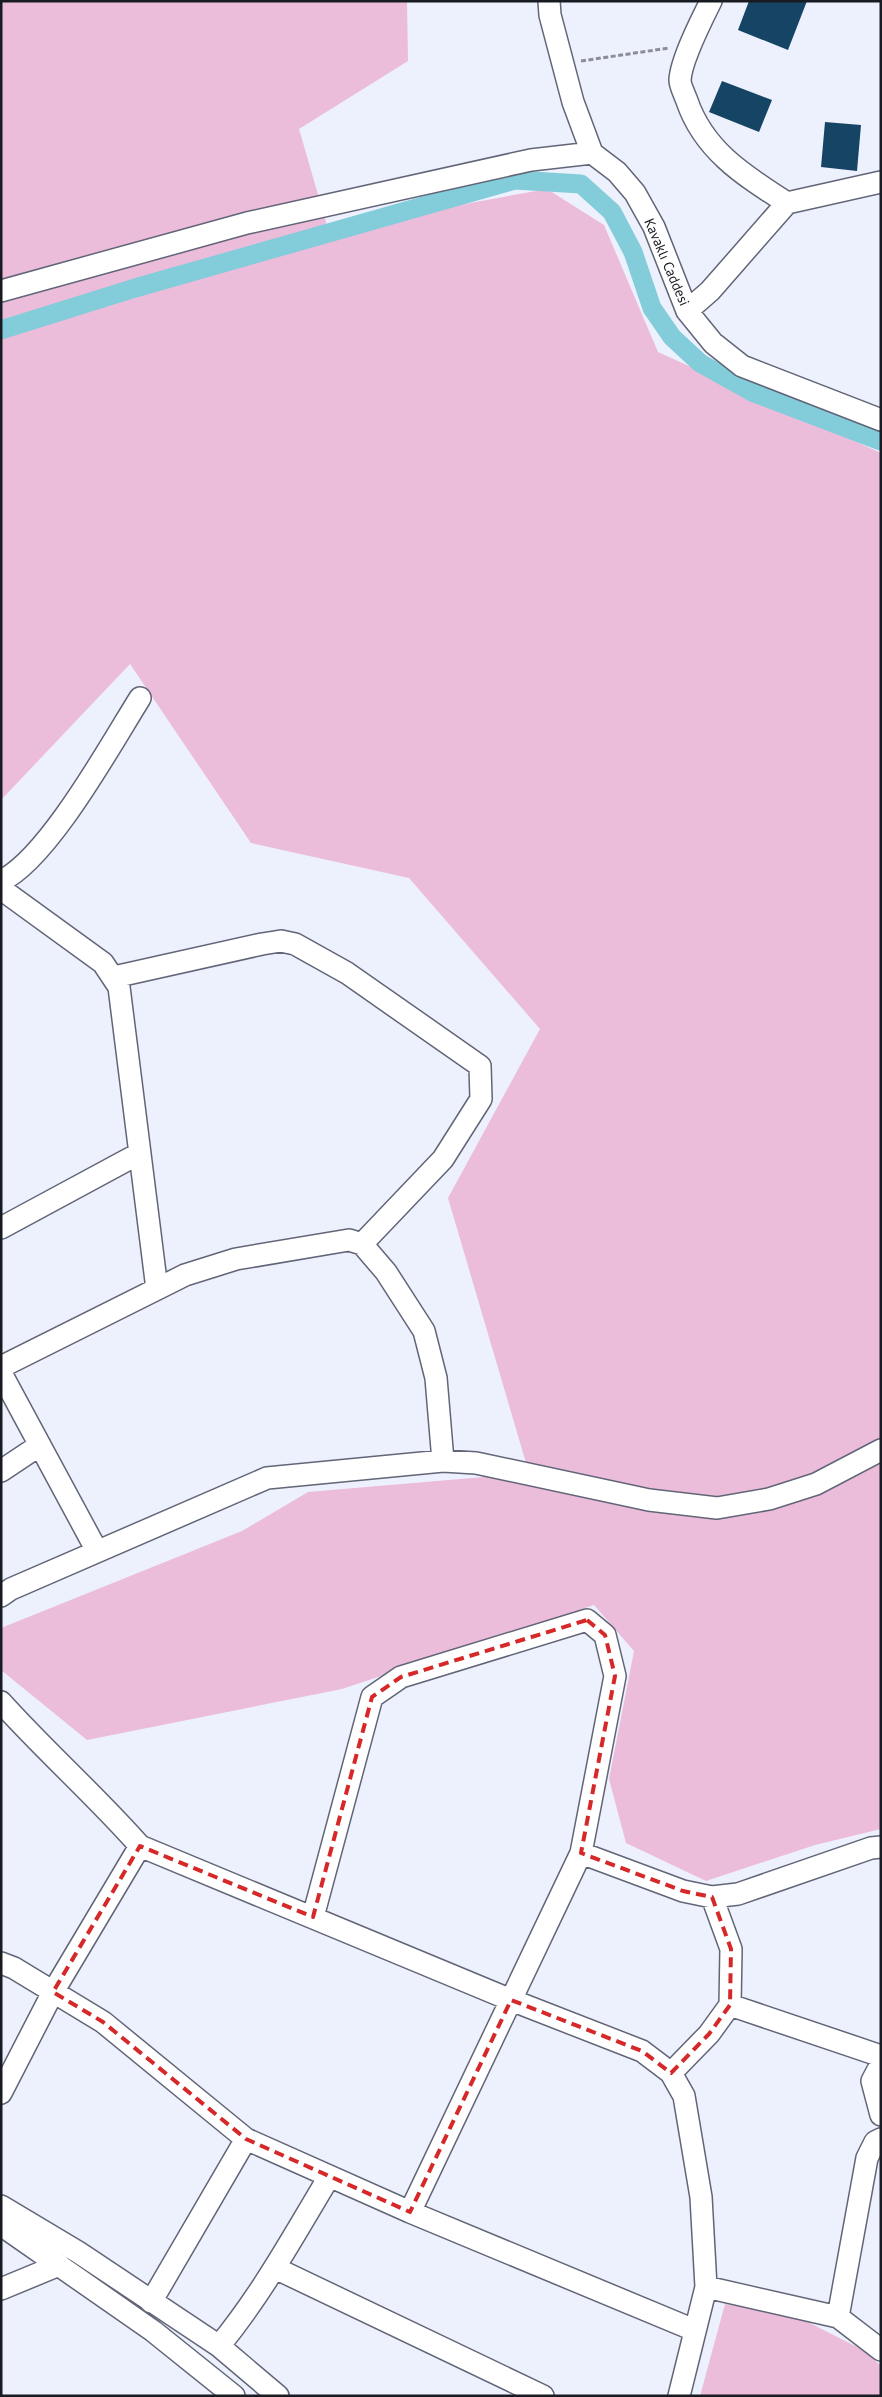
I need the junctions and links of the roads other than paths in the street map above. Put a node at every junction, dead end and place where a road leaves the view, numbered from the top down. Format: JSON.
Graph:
{"nodes":[{"id":1,"x":710,"y":1,"type":"edge"},
{"id":2,"x":550,"y":8,"type":"edge"},
{"id":3,"x":592,"y":153,"type":"junction"},
{"id":4,"x":881,"y":182,"type":"edge"},
{"id":5,"x":787,"y":203,"type":"junction"},
{"id":6,"x":1,"y":291,"type":"edge"},
{"id":7,"x":687,"y":310,"type":"junction"},
{"id":8,"x":881,"y":420,"type":"edge"},
{"id":9,"x":140,"y":698,"type":"dead end"},
{"id":10,"x":1,"y":881,"type":"edge"},
{"id":11,"x":1,"y":889,"type":"edge"},
{"id":12,"x":114,"y":977,"type":"junction"},
{"id":13,"x":140,"y":1153,"type":"junction"},
{"id":14,"x":1,"y":1228,"type":"edge"},
{"id":15,"x":362,"y":1244,"type":"junction"},
{"id":16,"x":157,"y":1289,"type":"junction"},
{"id":17,"x":1,"y":1367,"type":"edge"},
{"id":18,"x":1,"y":1373,"type":"edge"},
{"id":19,"x":40,"y":1445,"type":"junction"},
{"id":20,"x":881,"y":1450,"type":"edge"},
{"id":21,"x":443,"y":1461,"type":"junction"},
{"id":22,"x":1,"y":1471,"type":"edge"},
{"id":23,"x":97,"y":1551,"type":"junction"},
{"id":24,"x":1,"y":1596,"type":"edge"},
{"id":25,"x":1,"y":1702,"type":"edge"},
{"id":26,"x":140,"y":1846,"type":"junction"},
{"id":27,"x":881,"y":1847,"type":"edge"},
{"id":28,"x":581,"y":1854,"type":"junction"},
{"id":29,"x":712,"y":1897,"type":"junction"},
{"id":30,"x":313,"y":1917,"type":"junction"},
{"id":31,"x":1,"y":1963,"type":"edge"},
{"id":32,"x":53,"y":1992,"type":"junction"},
{"id":33,"x":511,"y":2000,"type":"junction"},
{"id":34,"x":730,"y":2005,"type":"junction"},
{"id":35,"x":881,"y":2056,"type":"edge"},
{"id":36,"x":881,"y":2064,"type":"edge"},
{"id":37,"x":671,"y":2073,"type":"junction"},
{"id":38,"x":1,"y":2093,"type":"edge"},
{"id":39,"x":881,"y":2116,"type":"edge"},
{"id":40,"x":881,"y":2139,"type":"edge"},
{"id":41,"x":246,"y":2140,"type":"junction"},
{"id":42,"x":329,"y":2177,"type":"junction"},
{"id":43,"x":410,"y":2212,"type":"junction"},
{"id":44,"x":2,"y":2221,"type":"edge"},
{"id":45,"x":1,"y":2248,"type":"edge"},
{"id":46,"x":59,"y":2265,"type":"junction"},
{"id":47,"x":275,"y":2268,"type":"junction"},
{"id":48,"x":706,"y":2287,"type":"junction"},
{"id":49,"x":1,"y":2289,"type":"edge"},
{"id":50,"x":151,"y":2302,"type":"junction"},
{"id":51,"x":838,"y":2316,"type":"junction"},
{"id":52,"x":694,"y":2330,"type":"junction"},
{"id":53,"x":219,"y":2346,"type":"junction"},
{"id":54,"x":881,"y":2350,"type":"edge"},
{"id":55,"x":234,"y":2396,"type":"edge"},
{"id":56,"x":278,"y":2396,"type":"edge"},
{"id":57,"x":543,"y":2396,"type":"edge"},
{"id":58,"x":679,"y":2396,"type":"edge"}],
"edges":[{"from":1,"to":5,"type":"street"},
{"from":2,"to":3,"type":"street"},
{"from":3,"to":6,"type":"street"},
{"from":3,"to":7,"type":"street","name":"Kavaklı Caddesi"},
{"from":4,"to":5,"type":"street"},
{"from":5,"to":7,"type":"street"},
{"from":7,"to":8,"type":"street","name":"Kavaklı Caddesi"},
{"from":9,"to":10,"type":"street"},
{"from":11,"to":12,"type":"street"},
{"from":12,"to":13,"type":"street"},
{"from":12,"to":15,"type":"street"},
{"from":13,"to":14,"type":"street"},
{"from":13,"to":16,"type":"street"},
{"from":15,"to":16,"type":"street"},
{"from":15,"to":21,"type":"street"},
{"from":16,"to":17,"type":"street"},
{"from":18,"to":19,"type":"street"},
{"from":19,"to":22,"type":"street"},
{"from":19,"to":23,"type":"street"},
{"from":20,"to":21,"type":"street"},
{"from":21,"to":23,"type":"street"},
{"from":23,"to":24,"type":"street"},
{"from":25,"to":26,"type":"street"},
{"from":26,"to":30,"type":"street"},
{"from":26,"to":32,"type":"street"},
{"from":27,"to":29,"type":"street"},
{"from":28,"to":29,"type":"street"},
{"from":28,"to":30,"type":"street"},
{"from":28,"to":33,"type":"street"},
{"from":29,"to":34,"type":"street"},
{"from":30,"to":33,"type":"street"},
{"from":31,"to":32,"type":"street"},
{"from":32,"to":38,"type":"street"},
{"from":32,"to":41,"type":"street"},
{"from":33,"to":37,"type":"street"},
{"from":33,"to":43,"type":"street"},
{"from":34,"to":35,"type":"street"},
{"from":34,"to":37,"type":"street"},
{"from":36,"to":39,"type":"street"},
{"from":37,"to":48,"type":"street"},
{"from":40,"to":51,"type":"street"},
{"from":41,"to":42,"type":"street"},
{"from":41,"to":50,"type":"street"},
{"from":42,"to":43,"type":"street"},
{"from":42,"to":47,"type":"street"},
{"from":43,"to":52,"type":"street"},
{"from":44,"to":45,"type":"street"},
{"from":44,"to":46,"type":"street"},
{"from":44,"to":50,"type":"street"},
{"from":46,"to":49,"type":"street"},
{"from":46,"to":55,"type":"street"},
{"from":47,"to":53,"type":"street"},
{"from":47,"to":57,"type":"street"},
{"from":48,"to":51,"type":"street"},
{"from":48,"to":52,"type":"street"},
{"from":50,"to":53,"type":"street"},
{"from":51,"to":54,"type":"street"},
{"from":52,"to":58,"type":"street"},
{"from":53,"to":56,"type":"street"}]}
